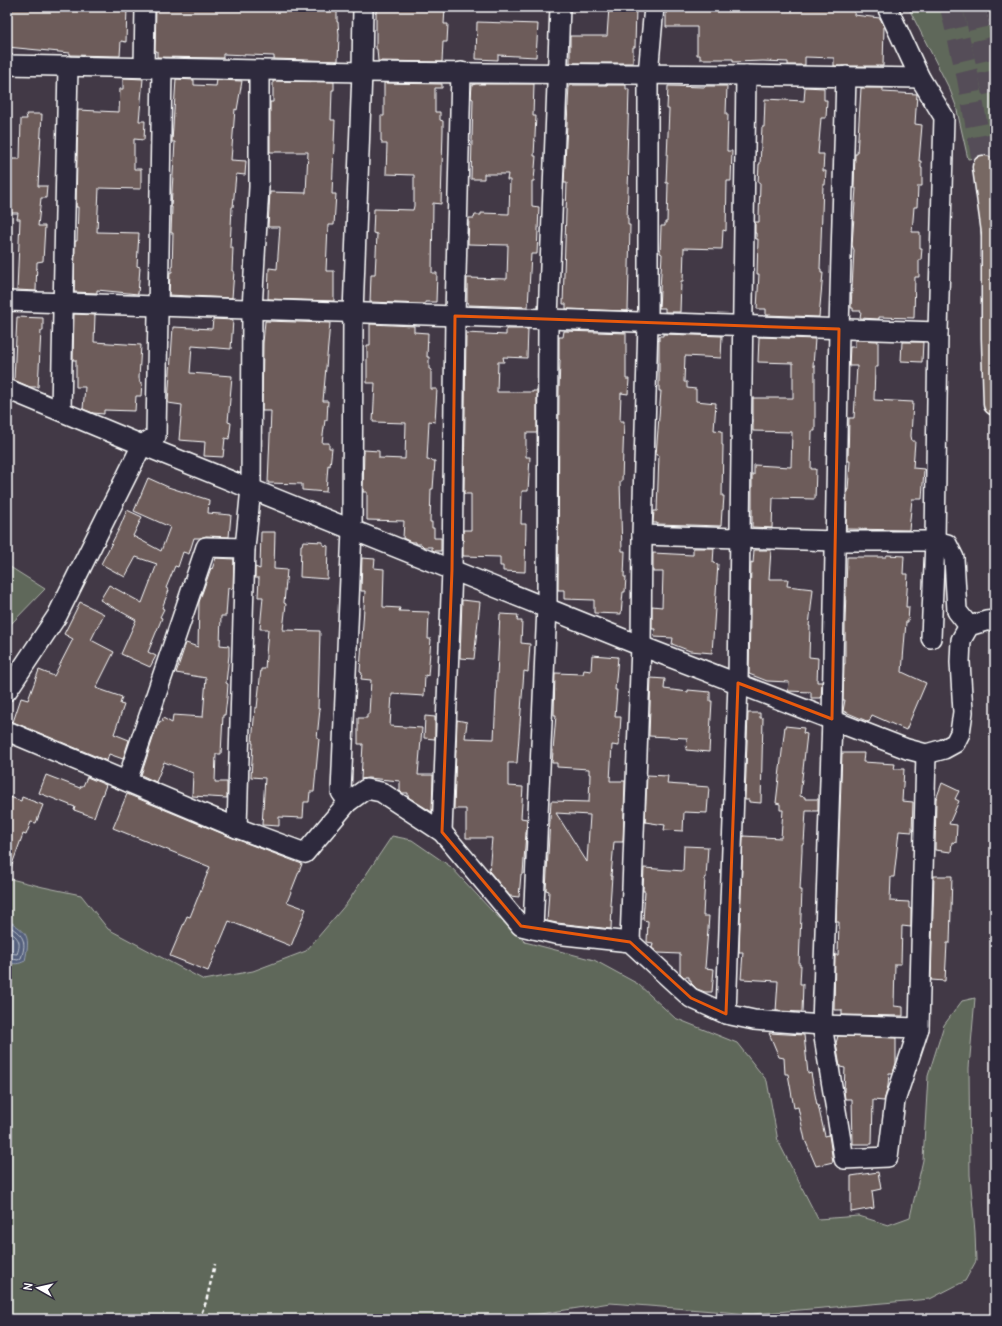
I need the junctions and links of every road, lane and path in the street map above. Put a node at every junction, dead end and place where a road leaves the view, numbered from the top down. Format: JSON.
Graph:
{"nodes":[{"id":1,"x":144,"y":7,"type":"edge"},
{"id":2,"x":363,"y":7,"type":"edge"},
{"id":3,"x":560,"y":7,"type":"edge"},
{"id":4,"x":654,"y":7,"type":"edge"},
{"id":5,"x":887,"y":7,"type":"edge"},
{"id":6,"x":7,"y":65,"type":"edge"},
{"id":7,"x":68,"y":66,"type":"junction"},
{"id":8,"x":144,"y":68,"type":"junction"},
{"id":9,"x":162,"y":68,"type":"junction"},
{"id":10,"x":259,"y":70,"type":"junction"},
{"id":11,"x":362,"y":72,"type":"junction"},
{"id":12,"x":461,"y":72,"type":"junction"},
{"id":13,"x":558,"y":73,"type":"junction"},
{"id":14,"x":648,"y":74,"type":"junction"},
{"id":15,"x":746,"y":75,"type":"junction"},
{"id":16,"x":846,"y":76,"type":"junction"},
{"id":17,"x":920,"y":78,"type":"junction"},
{"id":18,"x":984,"y":167,"type":"tunnel mouth"},
{"id":19,"x":994,"y":241,"type":"edge"},
{"id":20,"x":7,"y":301,"type":"edge"},
{"id":21,"x":63,"y":303,"type":"junction"},
{"id":22,"x":158,"y":306,"type":"junction"},
{"id":23,"x":252,"y":309,"type":"junction"},
{"id":24,"x":353,"y":313,"type":"junction"},
{"id":25,"x":455,"y":316,"type":"junction"},
{"id":26,"x":548,"y":319,"type":"junction"},
{"id":27,"x":648,"y":323,"type":"junction"},
{"id":28,"x":742,"y":326,"type":"junction"},
{"id":29,"x":839,"y":329,"type":"junction"},
{"id":30,"x":938,"y":332,"type":"junction"},
{"id":31,"x":7,"y":389,"type":"edge"},
{"id":32,"x":995,"y":404,"type":"edge"},
{"id":33,"x":61,"y":410,"type":"junction"},
{"id":34,"x":142,"y":445,"type":"junction"},
{"id":35,"x":252,"y":488,"type":"junction"},
{"id":36,"x":352,"y":530,"type":"junction"},
{"id":37,"x":642,"y":535,"type":"junction"},
{"id":38,"x":740,"y":538,"type":"junction"},
{"id":39,"x":835,"y":541,"type":"junction"},
{"id":40,"x":935,"y":541,"type":"junction"},
{"id":41,"x":246,"y":548,"type":"junction"},
{"id":42,"x":452,"y":570,"type":"junction"},
{"id":43,"x":547,"y":607,"type":"junction"},
{"id":44,"x":984,"y":622,"type":"edge"},
{"id":45,"x":931,"y":638,"type":"dead end"},
{"id":46,"x":641,"y":646,"type":"junction"},
{"id":47,"x":738,"y":684,"type":"junction"},
{"id":48,"x":7,"y":690,"type":"edge"},
{"id":49,"x":832,"y":720,"type":"junction"},
{"id":50,"x":7,"y":731,"type":"edge"},
{"id":51,"x":926,"y":754,"type":"junction"},
{"id":52,"x":127,"y":781,"type":"junction"},
{"id":53,"x":348,"y":802,"type":"junction"},
{"id":54,"x":237,"y":828,"type":"junction"},
{"id":55,"x":442,"y":832,"type":"junction"},
{"id":56,"x":533,"y":929,"type":"junction"},
{"id":57,"x":630,"y":942,"type":"junction"},
{"id":58,"x":726,"y":1014,"type":"junction"},
{"id":59,"x":822,"y":1025,"type":"junction"},
{"id":60,"x":919,"y":1028,"type":"junction"},
{"id":61,"x":215,"y":1264,"type":"dead end"},
{"id":62,"x":199,"y":1319,"type":"edge"}],
"edges":[{"from":1,"to":8,"type":"street"},
{"from":2,"to":11,"type":"street"},
{"from":3,"to":13,"type":"street"},
{"from":4,"to":14,"type":"street"},
{"from":5,"to":17,"type":"street"},
{"from":6,"to":7,"type":"street"},
{"from":7,"to":8,"type":"street"},
{"from":7,"to":21,"type":"street"},
{"from":8,"to":9,"type":"street"},
{"from":9,"to":10,"type":"street"},
{"from":9,"to":22,"type":"street"},
{"from":10,"to":11,"type":"street"},
{"from":10,"to":23,"type":"street"},
{"from":11,"to":12,"type":"street"},
{"from":11,"to":24,"type":"street"},
{"from":12,"to":13,"type":"street"},
{"from":12,"to":25,"type":"street"},
{"from":13,"to":14,"type":"street"},
{"from":13,"to":26,"type":"street"},
{"from":14,"to":15,"type":"street"},
{"from":14,"to":27,"type":"street"},
{"from":15,"to":16,"type":"street"},
{"from":15,"to":28,"type":"street"},
{"from":16,"to":17,"type":"street"},
{"from":16,"to":29,"type":"street"},
{"from":17,"to":30,"type":"street"},
{"from":18,"to":19,"type":"highway"},
{"from":19,"to":32,"type":"highway"},
{"from":20,"to":21,"type":"street"},
{"from":21,"to":22,"type":"street"},
{"from":21,"to":33,"type":"street"},
{"from":22,"to":23,"type":"street"},
{"from":22,"to":34,"type":"street"},
{"from":23,"to":24,"type":"street"},
{"from":23,"to":35,"type":"street"},
{"from":24,"to":25,"type":"street"},
{"from":24,"to":36,"type":"street"},
{"from":25,"to":26,"type":"street"},
{"from":25,"to":42,"type":"street"},
{"from":26,"to":27,"type":"street"},
{"from":26,"to":43,"type":"street"},
{"from":27,"to":28,"type":"street"},
{"from":27,"to":37,"type":"street"},
{"from":28,"to":29,"type":"street"},
{"from":28,"to":38,"type":"street"},
{"from":29,"to":30,"type":"street"},
{"from":29,"to":39,"type":"street"},
{"from":30,"to":40,"type":"street"},
{"from":31,"to":33,"type":"street"},
{"from":33,"to":34,"type":"street"},
{"from":34,"to":35,"type":"street"},
{"from":34,"to":48,"type":"street"},
{"from":35,"to":36,"type":"street"},
{"from":35,"to":41,"type":"street"},
{"from":36,"to":42,"type":"street"},
{"from":36,"to":53,"type":"street"},
{"from":37,"to":38,"type":"street"},
{"from":37,"to":46,"type":"street"},
{"from":38,"to":39,"type":"street"},
{"from":38,"to":47,"type":"street"},
{"from":39,"to":40,"type":"street"},
{"from":39,"to":49,"type":"street"},
{"from":40,"to":44,"type":"street"},
{"from":40,"to":45,"type":"street"},
{"from":41,"to":52,"type":"street"},
{"from":41,"to":54,"type":"street"},
{"from":42,"to":43,"type":"street"},
{"from":42,"to":55,"type":"street"},
{"from":43,"to":46,"type":"street"},
{"from":43,"to":56,"type":"street"},
{"from":44,"to":51,"type":"street"},
{"from":46,"to":47,"type":"street"},
{"from":46,"to":57,"type":"street"},
{"from":47,"to":49,"type":"street"},
{"from":47,"to":58,"type":"street"},
{"from":49,"to":51,"type":"street"},
{"from":49,"to":59,"type":"street"},
{"from":50,"to":52,"type":"street"},
{"from":51,"to":60,"type":"street"},
{"from":52,"to":54,"type":"street"},
{"from":53,"to":54,"type":"street"},
{"from":53,"to":55,"type":"street"},
{"from":55,"to":56,"type":"street"},
{"from":56,"to":57,"type":"street"},
{"from":57,"to":58,"type":"street"},
{"from":58,"to":59,"type":"street"},
{"from":59,"to":60,"type":"street"},
{"from":59,"to":60,"type":"street"},
{"from":61,"to":62,"type":"path"}]}
